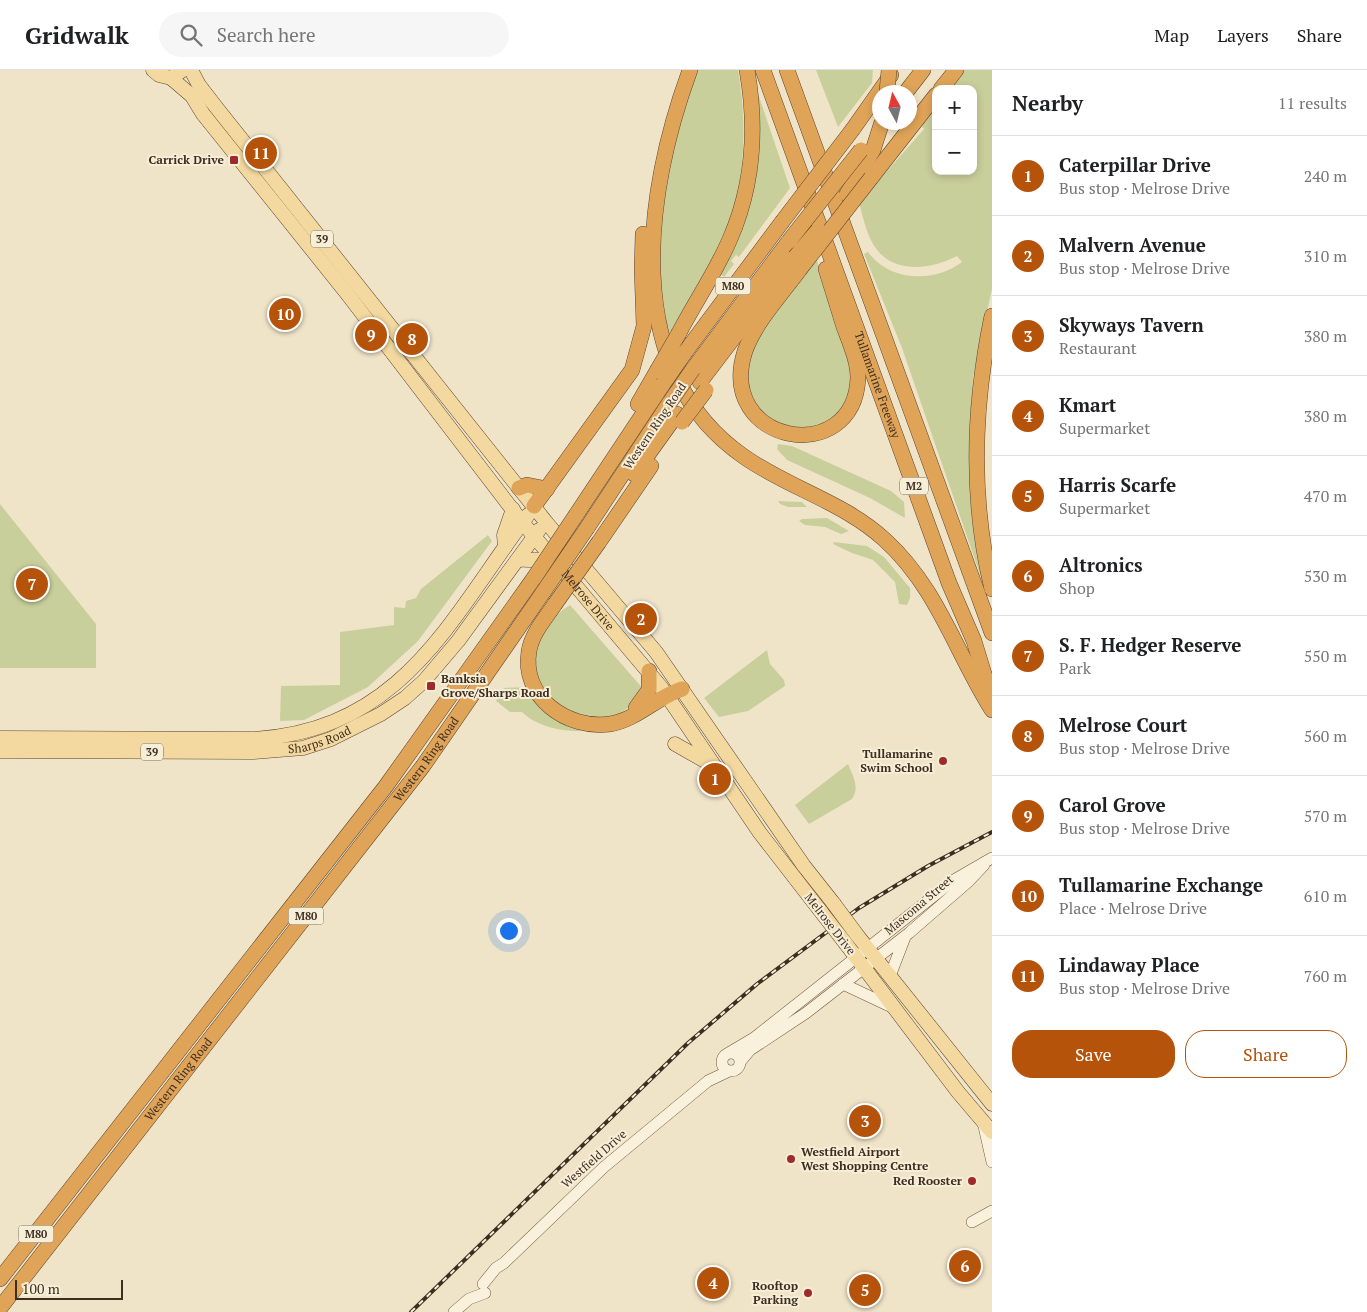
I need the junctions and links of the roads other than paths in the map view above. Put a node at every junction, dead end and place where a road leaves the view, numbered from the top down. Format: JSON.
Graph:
{"nodes":[{"id":1,"x":153,"y":70,"type":"edge"},
{"id":2,"x":183,"y":70,"type":"edge"},
{"id":3,"x":192,"y":70,"type":"edge"},
{"id":4,"x":689,"y":70,"type":"edge"},
{"id":5,"x":747,"y":70,"type":"edge"},
{"id":6,"x":762,"y":70,"type":"edge"},
{"id":7,"x":787,"y":70,"type":"edge"},
{"id":8,"x":889,"y":70,"type":"edge"},
{"id":9,"x":894,"y":70,"type":"edge"},
{"id":10,"x":901,"y":70,"type":"edge"},
{"id":11,"x":924,"y":70,"type":"edge"},
{"id":12,"x":956,"y":70,"type":"edge"},
{"id":13,"x":171,"y":78,"type":"junction"},
{"id":14,"x":888,"y":85,"type":"edge"},
{"id":15,"x":889,"y":85,"type":"edge"},
{"id":16,"x":912,"y":85,"type":"edge"},
{"id":17,"x":944,"y":85,"type":"edge"},
{"id":18,"x":932,"y":100,"type":"edge"},
{"id":19,"x":872,"y":106,"type":"edge"},
{"id":20,"x":853,"y":129,"type":"junction"},
{"id":21,"x":876,"y":130,"type":"edge"},
{"id":22,"x":879,"y":130,"type":"edge"},
{"id":23,"x":798,"y":263,"type":"junction"},
{"id":24,"x":992,"y":316,"type":"edge"},
{"id":25,"x":402,"y":340,"type":"junction"},
{"id":26,"x":390,"y":350,"type":"junction"},
{"id":27,"x":660,"y":378,"type":"junction"},
{"id":28,"x":699,"y":380,"type":"junction"},
{"id":29,"x":676,"y":413,"type":"junction"},
{"id":30,"x":519,"y":488,"type":"junction"},
{"id":31,"x":547,"y":488,"type":"junction"},
{"id":32,"x":534,"y":506,"type":"junction"},
{"id":33,"x":512,"y":509,"type":"junction"},
{"id":34,"x":522,"y":522,"type":"junction"},
{"id":35,"x":546,"y":522,"type":"junction"},
{"id":36,"x":592,"y":535,"type":"junction"},
{"id":37,"x":535,"y":536,"type":"junction"},
{"id":38,"x":505,"y":548,"type":"junction"},
{"id":39,"x":552,"y":558,"type":"junction"},
{"id":40,"x":517,"y":560,"type":"junction"},
{"id":41,"x":992,"y":589,"type":"edge"},
{"id":42,"x":550,"y":597,"type":"junction"},
{"id":43,"x":992,"y":633,"type":"edge"},
{"id":44,"x":649,"y":671,"type":"junction"},
{"id":45,"x":682,"y":689,"type":"junction"},
{"id":46,"x":389,"y":691,"type":"junction"},
{"id":47,"x":666,"y":694,"type":"junction"},
{"id":48,"x":992,"y":700,"type":"edge"},
{"id":49,"x":397,"y":704,"type":"junction"},
{"id":50,"x":992,"y":710,"type":"edge"},
{"id":51,"x":632,"y":715,"type":"junction"},
{"id":52,"x":0,"y":738,"type":"edge"},
{"id":53,"x":676,"y":744,"type":"dead end"},
{"id":54,"x":0,"y":750,"type":"edge"},
{"id":55,"x":717,"y":767,"type":"junction"},
{"id":56,"x":990,"y":859,"type":"edge"},
{"id":57,"x":906,"y":936,"type":"junction"},
{"id":58,"x":851,"y":939,"type":"junction"},
{"id":59,"x":872,"y":953,"type":"junction"},
{"id":60,"x":861,"y":963,"type":"junction"},
{"id":61,"x":890,"y":976,"type":"junction"},
{"id":62,"x":844,"y":984,"type":"junction"},
{"id":63,"x":894,"y":1008,"type":"junction"},
{"id":64,"x":725,"y":1056,"type":"junction"},
{"id":65,"x":740,"y":1062,"type":"junction"},
{"id":66,"x":729,"y":1071,"type":"junction"},
{"id":67,"x":708,"y":1081,"type":"junction"},
{"id":68,"x":992,"y":1104,"type":"edge"},
{"id":69,"x":988,"y":1127,"type":"edge"},
{"id":70,"x":992,"y":1162,"type":"edge"},
{"id":71,"x":71,"y":1188,"type":"junction"},
{"id":72,"x":992,"y":1211,"type":"edge"},
{"id":73,"x":972,"y":1222,"type":"dead end"},
{"id":74,"x":58,"y":1234,"type":"junction"},
{"id":75,"x":0,"y":1268,"type":"edge"},
{"id":76,"x":0,"y":1279,"type":"edge"},
{"id":77,"x":0,"y":1308,"type":"edge"},
{"id":78,"x":457,"y":1309,"type":"edge"},
{"id":79,"x":4,"y":1312,"type":"edge"}],
"edges":[{"from":1,"to":13,"type":"main road","number":"39"},
{"from":2,"to":13,"type":"main road"},
{"from":3,"to":25,"type":"main road","name":"Melrose Drive","number":"39"},
{"from":4,"to":31,"type":"highway"},
{"from":4,"to":50,"type":"highway"},
{"from":5,"to":27,"type":"highway","bridge":true},
{"from":6,"to":23,"type":"highway"},
{"from":6,"to":48,"type":"highway","name":"Tullamarine Freeway","number":"M2"},
{"from":7,"to":43,"type":"highway","name":"Tullamarine Freeway","number":"M2"},
{"from":8,"to":14,"type":"highway","bridge":true},
{"from":9,"to":20,"type":"highway"},
{"from":10,"to":15,"type":"highway"},
{"from":11,"to":16,"type":"highway"},
{"from":12,"to":17,"type":"highway"},
{"from":13,"to":26,"type":"main road","name":"Melrose Drive","number":"39"},
{"from":18,"to":23,"type":"highway","bridge":true},
{"from":19,"to":20,"type":"highway","name":"Western Ring Road","number":"M80"},
{"from":20,"to":27,"type":"highway","name":"Western Ring Road","number":"M80","bridge":true},
{"from":21,"to":28,"type":"highway","name":"Western Ring Road","number":"M80","bridge":true},
{"from":22,"to":23,"type":"highway","bridge":true},
{"from":23,"to":28,"type":"highway"},
{"from":24,"to":41,"type":"highway"},
{"from":25,"to":26,"type":"main road"},
{"from":25,"to":30,"type":"main road","name":"Melrose Drive","number":"39"},
{"from":26,"to":33,"type":"main road","name":"Melrose Drive","number":"39"},
{"from":27,"to":71,"type":"highway","name":"Western Ring Road","number":"M80","bridge":true},
{"from":28,"to":29,"type":"highway","name":"Western Ring Road","number":"M80","bridge":true},
{"from":28,"to":29,"type":"highway","bridge":true},
{"from":29,"to":36,"type":"highway","name":"Western Ring Road","number":"M80"},
{"from":29,"to":36,"type":"highway"},
{"from":30,"to":31,"type":"highway"},
{"from":30,"to":32,"type":"main road","name":"Melrose Drive","number":"39"},
{"from":31,"to":32,"type":"highway"},
{"from":32,"to":34,"type":"main road","name":"Sharps Road"},
{"from":32,"to":35,"type":"main road","name":"Melrose Drive","number":"39"},
{"from":33,"to":34,"type":"main road","name":"Melrose Drive"},
{"from":33,"to":38,"type":"main road"},
{"from":34,"to":37,"type":"main road","name":"Melrose Drive"},
{"from":34,"to":38,"type":"main road","name":"Sharps Road"},
{"from":35,"to":37,"type":"main road","name":"Sharps Road","number":"39"},
{"from":35,"to":45,"type":"main road","name":"Melrose Drive"},
{"from":36,"to":42,"type":"highway","name":"Western Ring Road","number":"M80","bridge":true},
{"from":37,"to":39,"type":"main road","name":"Melrose Drive"},
{"from":37,"to":40,"type":"main road","name":"Sharps Road","number":"39"},
{"from":38,"to":46,"type":"main road","name":"Sharps Road","number":"39"},
{"from":39,"to":40,"type":"main road"},
{"from":39,"to":44,"type":"main road","name":"Melrose Drive"},
{"from":40,"to":49,"type":"main road","name":"Sharps Road","number":"39"},
{"from":42,"to":51,"type":"highway"},
{"from":42,"to":74,"type":"highway","name":"Western Ring Road","number":"M80"},
{"from":44,"to":47,"type":"main road","name":"Melrose Drive"},
{"from":44,"to":51,"type":"highway"},
{"from":45,"to":47,"type":"highway"},
{"from":45,"to":58,"type":"main road","name":"Melrose Drive","bridge":true},
{"from":46,"to":49,"type":"main road"},
{"from":46,"to":52,"type":"main road","name":"Sharps Road","number":"39"},
{"from":47,"to":51,"type":"highway"},
{"from":47,"to":55,"type":"main road","name":"Melrose Drive"},
{"from":49,"to":54,"type":"main road","name":"Sharps Road","number":"39"},
{"from":53,"to":55,"type":"main road"},
{"from":55,"to":58,"type":"main road","name":"Melrose Drive","bridge":true},
{"from":56,"to":57,"type":"main road","name":"Mascoma Street"},
{"from":56,"to":59,"type":"main road","name":"Mascoma Street"},
{"from":57,"to":59,"type":"main road","name":"Mascoma Street"},
{"from":57,"to":61,"type":"main road"},
{"from":58,"to":59,"type":"main road","name":"Melrose Drive"},
{"from":58,"to":60,"type":"main road","name":"Melrose Drive"},
{"from":59,"to":60,"type":"main road","name":"Mascoma Street"},
{"from":59,"to":61,"type":"main road","name":"Melrose Drive"},
{"from":60,"to":62,"type":"main road"},
{"from":60,"to":63,"type":"main road","name":"Melrose Drive"},
{"from":60,"to":64,"type":"main road","name":"Westfield Drive"},
{"from":61,"to":68,"type":"main road","name":"Melrose Drive"},
{"from":62,"to":63,"type":"main road"},
{"from":62,"to":65,"type":"main road"},
{"from":63,"to":69,"type":"main road","name":"Melrose Drive"},
{"from":64,"to":65,"type":"main road"},
{"from":64,"to":66,"type":"main road"},
{"from":64,"to":67,"type":"main road","name":"Westfield Drive"},
{"from":65,"to":66,"type":"main road"},
{"from":66,"to":67,"type":"main road","name":"Westfield Drive"},
{"from":67,"to":78,"type":"main road","name":"Westfield Drive"},
{"from":69,"to":70,"type":"main road"},
{"from":71,"to":75,"type":"highway"},
{"from":71,"to":76,"type":"highway","name":"Western Ring Road","number":"M80"},
{"from":72,"to":73,"type":"main road"},
{"from":74,"to":77,"type":"highway","name":"Western Ring Road","number":"M80"},
{"from":74,"to":79,"type":"highway"}]}
